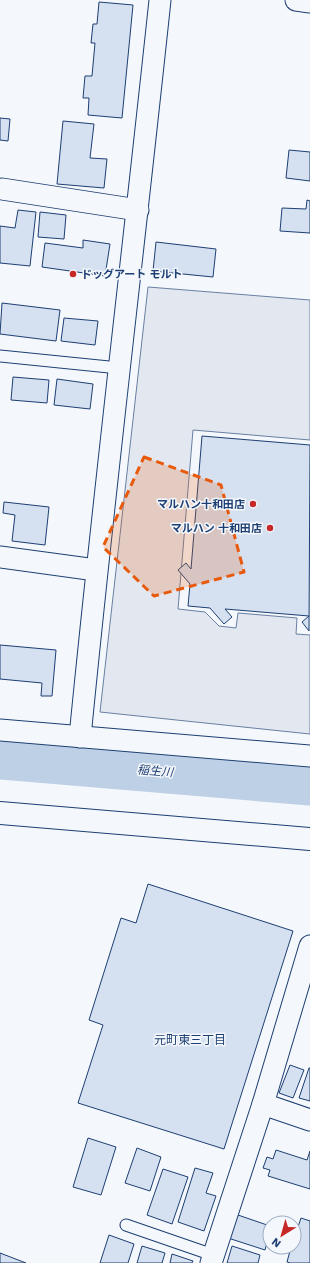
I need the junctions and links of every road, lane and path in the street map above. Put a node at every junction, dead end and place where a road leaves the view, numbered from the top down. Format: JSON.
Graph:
{"nodes":[{"id":1,"x":160,"y":0,"type":"edge"},
{"id":2,"x":296,"y":0,"type":"edge"},
{"id":3,"x":310,"y":2,"type":"edge"},
{"id":4,"x":2,"y":189,"type":"dead end"},
{"id":5,"x":138,"y":210,"type":"junction"},
{"id":6,"x":0,"y":356,"type":"edge"},
{"id":7,"x":119,"y":368,"type":"junction"},
{"id":8,"x":0,"y":557,"type":"edge"},
{"id":9,"x":96,"y":570,"type":"junction"},
{"id":10,"x":0,"y":730,"type":"edge"},
{"id":11,"x":80,"y":737,"type":"junction"},
{"id":12,"x":310,"y":756,"type":"edge"},
{"id":13,"x":0,"y":813,"type":"edge"},
{"id":14,"x":310,"y":839,"type":"edge"},
{"id":15,"x":310,"y":946,"type":"edge"},
{"id":16,"x":263,"y":1104,"type":"junction"},
{"id":17,"x":310,"y":1120,"type":"edge"},
{"id":18,"x":126,"y":1225,"type":"dead end"},
{"id":19,"x":212,"y":1259,"type":"edge"}],
"edges":[{"from":1,"to":5,"type":"street"},
{"from":2,"to":3,"type":"street"},
{"from":4,"to":5,"type":"street"},
{"from":5,"to":7,"type":"street"},
{"from":6,"to":7,"type":"lane"},
{"from":7,"to":9,"type":"street"},
{"from":8,"to":9,"type":"street"},
{"from":9,"to":11,"type":"street"},
{"from":10,"to":11,"type":"street"},
{"from":11,"to":12,"type":"street"},
{"from":13,"to":14,"type":"street"},
{"from":15,"to":16,"type":"street"},
{"from":16,"to":17,"type":"street"},
{"from":16,"to":19,"type":"street"},
{"from":18,"to":19,"type":"lane"}]}
